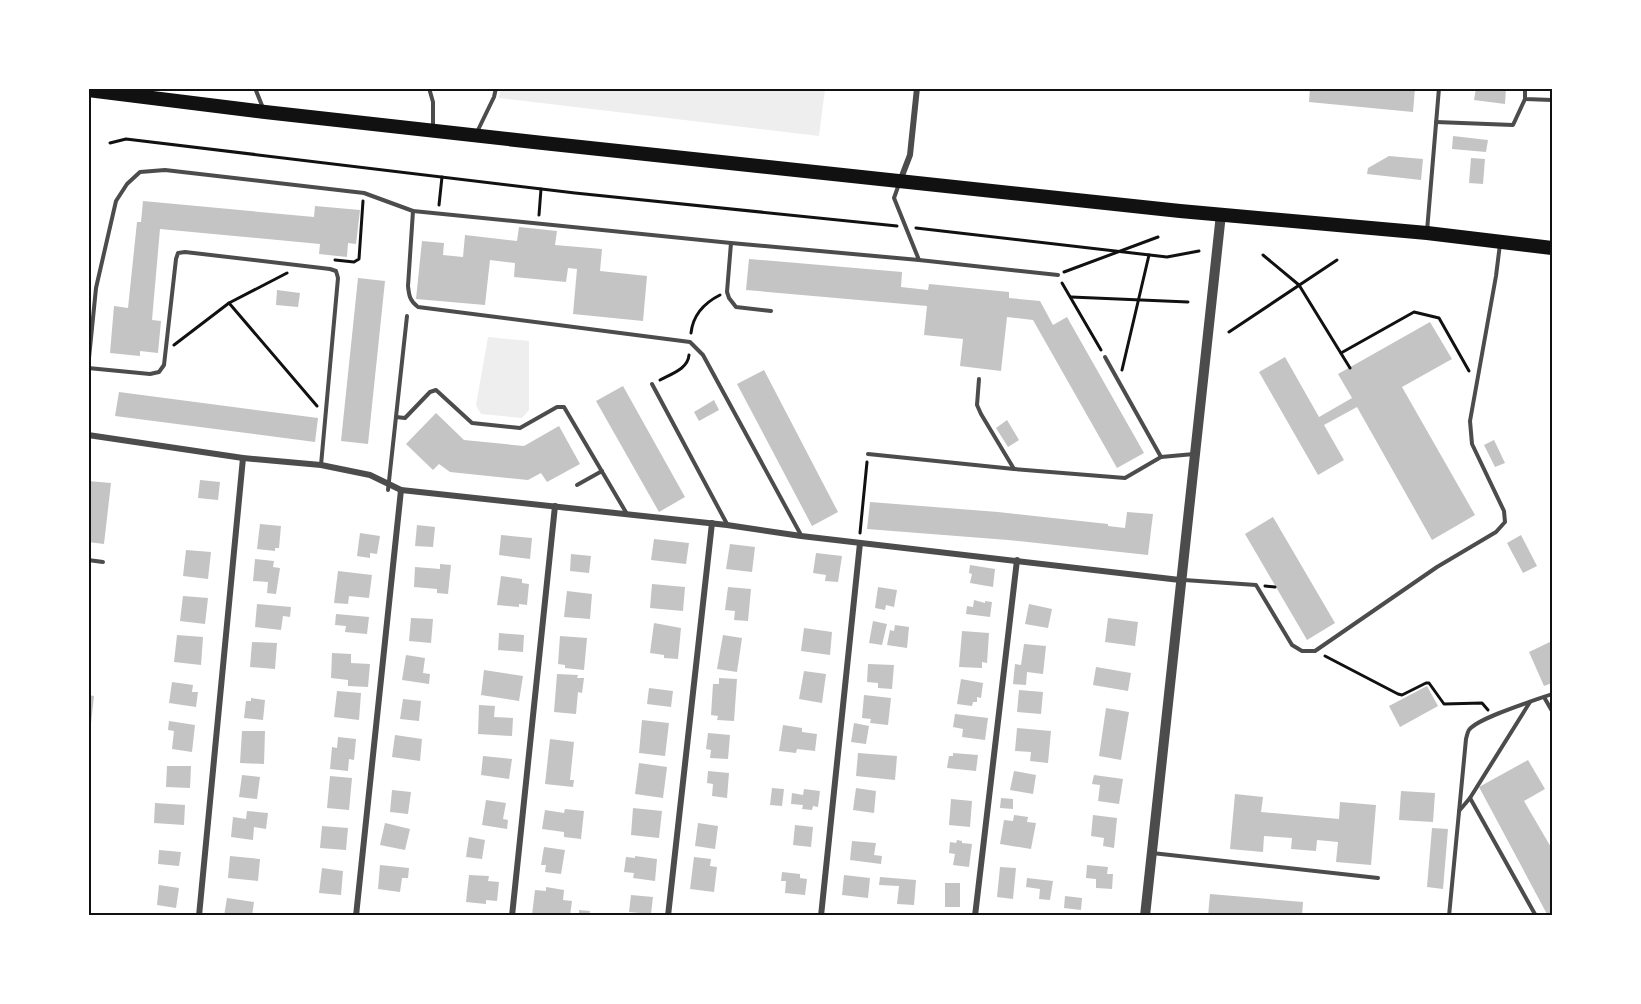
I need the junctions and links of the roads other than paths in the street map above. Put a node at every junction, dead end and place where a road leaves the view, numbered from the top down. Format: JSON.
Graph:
{"nodes":[{"id":1,"x":255,"y":88,"type":"edge"},
{"id":2,"x":429,"y":88,"type":"edge"},
{"id":3,"x":496,"y":88,"type":"edge"},
{"id":4,"x":917,"y":88,"type":"edge"},
{"id":5,"x":1439,"y":88,"type":"edge"},
{"id":6,"x":1526,"y":88,"type":"edge"},
{"id":7,"x":88,"y":90,"type":"edge"},
{"id":8,"x":1525,"y":99,"type":"junction"},
{"id":9,"x":1552,"y":99,"type":"edge"},
{"id":10,"x":265,"y":112,"type":"junction"},
{"id":11,"x":1436,"y":122,"type":"junction"},
{"id":12,"x":433,"y":130,"type":"junction"},
{"id":13,"x":475,"y":135,"type":"junction"},
{"id":14,"x":900,"y":181,"type":"junction"},
{"id":15,"x":413,"y":211,"type":"junction"},
{"id":16,"x":1221,"y":214,"type":"junction"},
{"id":17,"x":1427,"y":233,"type":"junction"},
{"id":18,"x":1500,"y":241,"type":"junction"},
{"id":19,"x":731,"y":243,"type":"junction"},
{"id":20,"x":1552,"y":248,"type":"edge"},
{"id":21,"x":919,"y":260,"type":"junction"},
{"id":22,"x":1058,"y":275,"type":"road end"},
{"id":23,"x":771,"y":311,"type":"dead end"},
{"id":24,"x":407,"y":316,"type":"dead end"},
{"id":25,"x":1104,"y":357,"type":"road end"},
{"id":26,"x":979,"y":380,"type":"dead end"},
{"id":27,"x":652,"y":384,"type":"dead end"},
{"id":28,"x":396,"y":417,"type":"junction"},
{"id":29,"x":88,"y":435,"type":"edge"},
{"id":30,"x":868,"y":454,"type":"dead end"},
{"id":31,"x":1195,"y":454,"type":"junction"},
{"id":32,"x":1161,"y":457,"type":"junction"},
{"id":33,"x":243,"y":458,"type":"junction"},
{"id":34,"x":321,"y":465,"type":"junction"},
{"id":35,"x":1014,"y":470,"type":"junction"},
{"id":36,"x":602,"y":471,"type":"junction"},
{"id":37,"x":577,"y":485,"type":"dead end"},
{"id":38,"x":388,"y":487,"type":"junction"},
{"id":39,"x":401,"y":490,"type":"junction"},
{"id":40,"x":555,"y":506,"type":"junction"},
{"id":41,"x":628,"y":514,"type":"junction"},
{"id":42,"x":712,"y":523,"type":"junction"},
{"id":43,"x":727,"y":525,"type":"junction"},
{"id":44,"x":801,"y":536,"type":"junction"},
{"id":45,"x":860,"y":543,"type":"junction"},
{"id":46,"x":88,"y":560,"type":"edge"},
{"id":47,"x":1017,"y":560,"type":"junction"},
{"id":48,"x":104,"y":561,"type":"dead end"},
{"id":49,"x":1180,"y":580,"type":"junction"},
{"id":50,"x":1552,"y":693,"type":"edge"},
{"id":51,"x":1544,"y":697,"type":"junction"},
{"id":52,"x":1531,"y":702,"type":"junction"},
{"id":53,"x":1552,"y":711,"type":"edge"},
{"id":54,"x":1470,"y":798,"type":"junction"},
{"id":55,"x":1459,"y":812,"type":"junction"},
{"id":56,"x":1152,"y":853,"type":"junction"},
{"id":57,"x":1378,"y":878,"type":"dead end"},
{"id":58,"x":199,"y":915,"type":"edge"},
{"id":59,"x":356,"y":915,"type":"edge"},
{"id":60,"x":512,"y":915,"type":"edge"},
{"id":61,"x":668,"y":915,"type":"edge"},
{"id":62,"x":821,"y":915,"type":"edge"},
{"id":63,"x":975,"y":915,"type":"edge"},
{"id":64,"x":1145,"y":915,"type":"edge"},
{"id":65,"x":1449,"y":915,"type":"edge"},
{"id":66,"x":1536,"y":915,"type":"edge"}],
"edges":[{"from":1,"to":10,"type":"lane"},
{"from":2,"to":12,"type":"lane"},
{"from":3,"to":13,"type":"lane"},
{"from":4,"to":14,"type":"street"},
{"from":5,"to":11,"type":"lane"},
{"from":6,"to":8,"type":"lane"},
{"from":7,"to":10,"type":"highway"},
{"from":8,"to":9,"type":"lane"},
{"from":8,"to":11,"type":"lane"},
{"from":10,"to":12,"type":"highway"},
{"from":11,"to":17,"type":"lane"},
{"from":12,"to":13,"type":"highway"},
{"from":13,"to":14,"type":"highway"},
{"from":14,"to":16,"type":"highway"},
{"from":14,"to":21,"type":"lane"},
{"from":15,"to":19,"type":"lane"},
{"from":15,"to":34,"type":"lane"},
{"from":15,"to":44,"type":"lane"},
{"from":16,"to":17,"type":"highway"},
{"from":16,"to":31,"type":"street"},
{"from":17,"to":18,"type":"highway"},
{"from":18,"to":20,"type":"highway"},
{"from":18,"to":49,"type":"lane"},
{"from":19,"to":21,"type":"lane"},
{"from":19,"to":23,"type":"lane"},
{"from":21,"to":22,"type":"lane"},
{"from":24,"to":28,"type":"lane"},
{"from":25,"to":32,"type":"lane"},
{"from":26,"to":35,"type":"lane"},
{"from":27,"to":43,"type":"lane"},
{"from":28,"to":36,"type":"lane"},
{"from":28,"to":38,"type":"lane"},
{"from":29,"to":33,"type":"street"},
{"from":30,"to":35,"type":"lane"},
{"from":31,"to":32,"type":"lane"},
{"from":31,"to":49,"type":"street"},
{"from":32,"to":35,"type":"lane"},
{"from":33,"to":34,"type":"street"},
{"from":33,"to":58,"type":"street"},
{"from":34,"to":38,"type":"street"},
{"from":36,"to":37,"type":"lane"},
{"from":36,"to":41,"type":"lane"},
{"from":38,"to":39,"type":"street"},
{"from":39,"to":40,"type":"street"},
{"from":39,"to":59,"type":"street"},
{"from":40,"to":41,"type":"street"},
{"from":40,"to":60,"type":"street"},
{"from":41,"to":42,"type":"street"},
{"from":42,"to":43,"type":"street"},
{"from":42,"to":61,"type":"street"},
{"from":43,"to":44,"type":"street"},
{"from":44,"to":45,"type":"street"},
{"from":45,"to":47,"type":"street"},
{"from":45,"to":62,"type":"street"},
{"from":46,"to":48,"type":"lane"},
{"from":47,"to":49,"type":"street"},
{"from":47,"to":63,"type":"street"},
{"from":49,"to":56,"type":"street"},
{"from":50,"to":51,"type":"lane"},
{"from":51,"to":52,"type":"lane"},
{"from":51,"to":53,"type":"lane"},
{"from":52,"to":54,"type":"lane"},
{"from":52,"to":55,"type":"lane"},
{"from":54,"to":55,"type":"lane"},
{"from":54,"to":66,"type":"lane"},
{"from":55,"to":65,"type":"lane"},
{"from":56,"to":57,"type":"lane"},
{"from":56,"to":64,"type":"street"}]}
